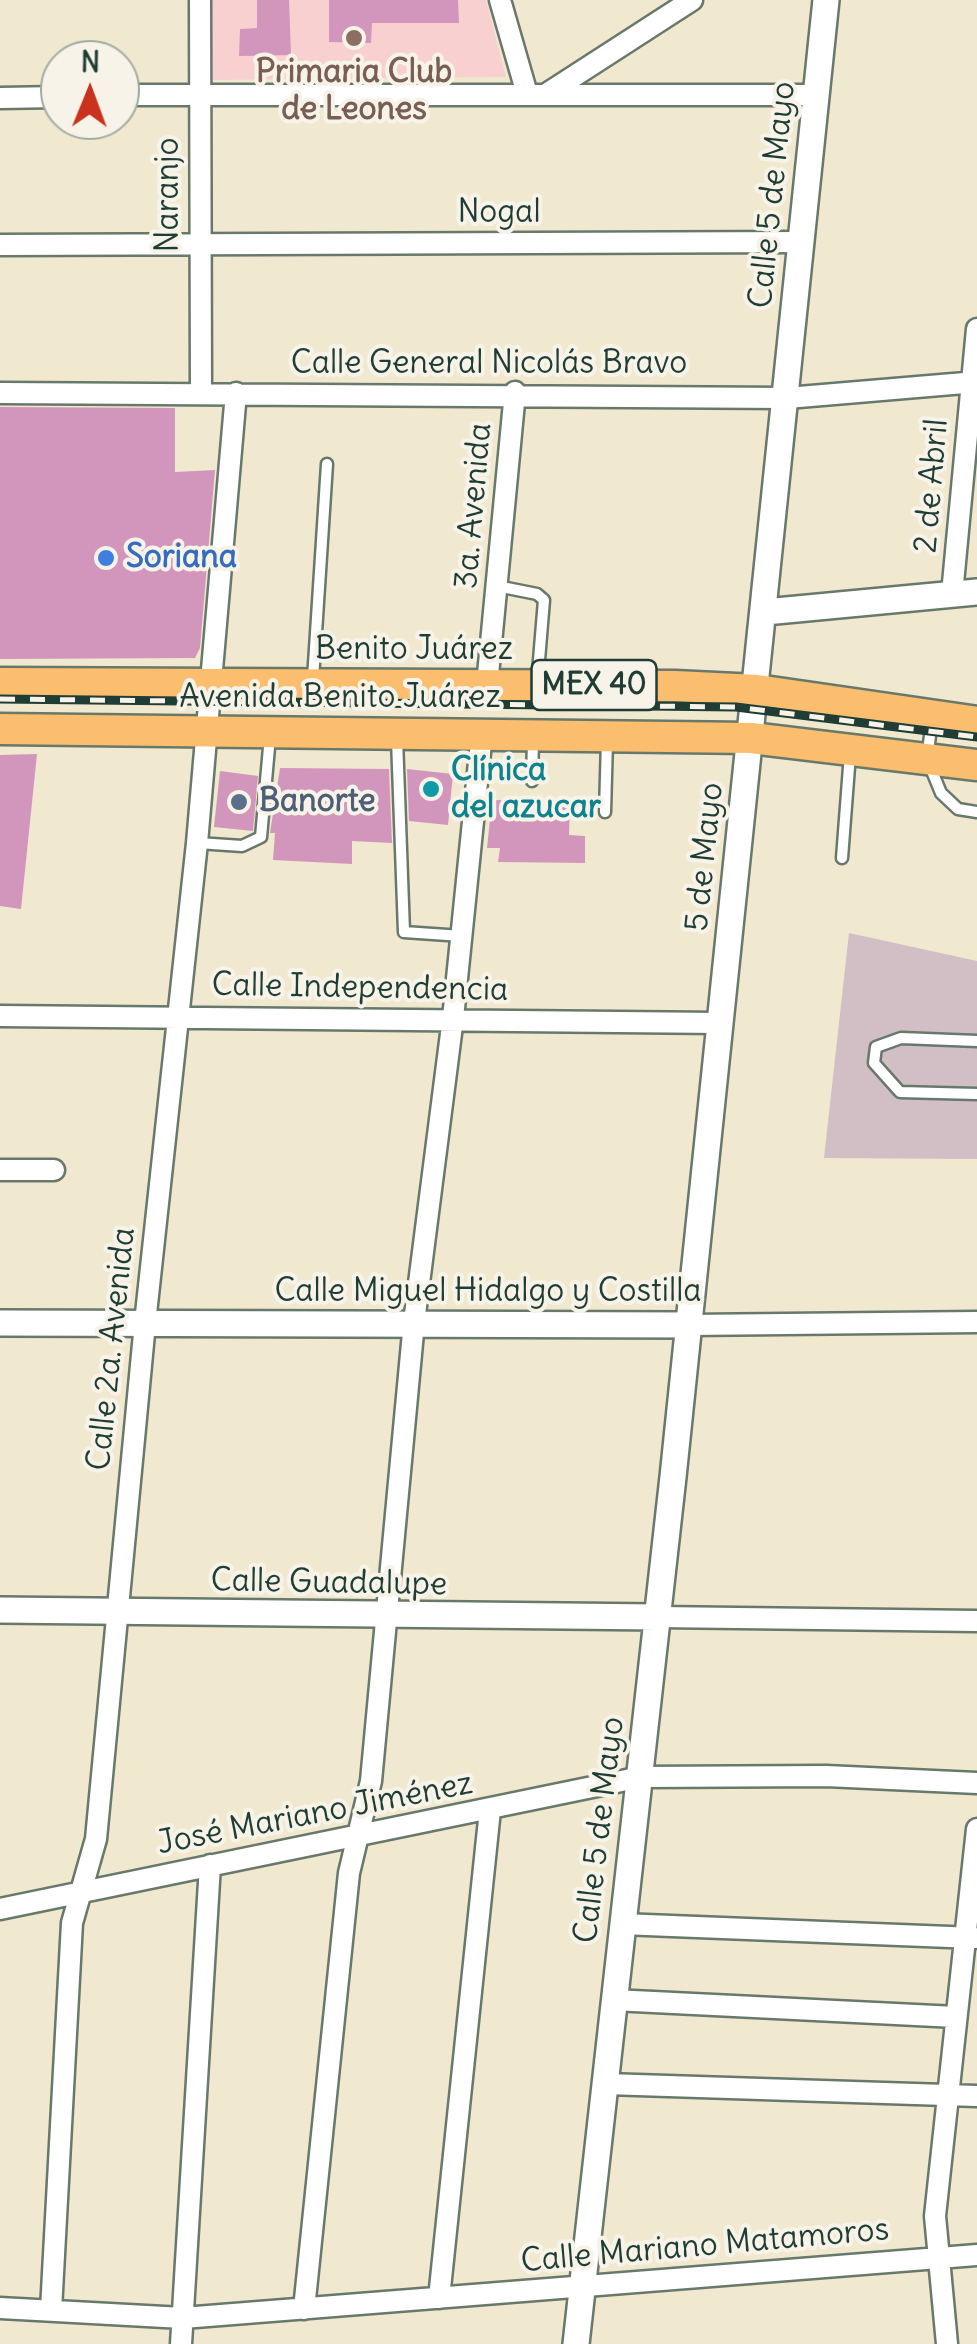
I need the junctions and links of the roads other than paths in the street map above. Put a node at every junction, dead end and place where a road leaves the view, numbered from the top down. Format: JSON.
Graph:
{"nodes":[{"id":1,"x":200,"y":0,"type":"edge"},
{"id":2,"x":500,"y":0,"type":"edge"},
{"id":3,"x":692,"y":0,"type":"edge"},
{"id":4,"x":826,"y":0,"type":"edge"},
{"id":5,"x":200,"y":94,"type":"junction"},
{"id":6,"x":537,"y":94,"type":"junction"},
{"id":7,"x":816,"y":95,"type":"junction"},
{"id":8,"x":140,"y":96,"type":"edge"},
{"id":9,"x":40,"y":97,"type":"edge"},
{"id":10,"x":0,"y":98,"type":"edge"},
{"id":11,"x":800,"y":242,"type":"junction"},
{"id":12,"x":0,"y":244,"type":"edge"},
{"id":13,"x":198,"y":245,"type":"junction"},
{"id":14,"x":977,"y":330,"type":"edge"},
{"id":15,"x":974,"y":383,"type":"edge"},
{"id":16,"x":200,"y":391,"type":"junction"},
{"id":17,"x":515,"y":392,"type":"junction"},
{"id":18,"x":0,"y":393,"type":"edge"},
{"id":19,"x":236,"y":393,"type":"junction"},
{"id":20,"x":787,"y":398,"type":"junction"},
{"id":21,"x":328,"y":464,"type":"dead end"},
{"id":22,"x":498,"y":586,"type":"junction"},
{"id":23,"x":964,"y":593,"type":"edge"},
{"id":24,"x":765,"y":612,"type":"junction"},
{"id":25,"x":0,"y":683,"type":"edge"},
{"id":26,"x":208,"y":684,"type":"junction"},
{"id":27,"x":312,"y":685,"type":"junction"},
{"id":28,"x":487,"y":685,"type":"junction"},
{"id":29,"x":536,"y":685,"type":"junction"},
{"id":30,"x":756,"y":690,"type":"junction"},
{"id":31,"x":932,"y":715,"type":"junction"},
{"id":32,"x":977,"y":722,"type":"edge"},
{"id":33,"x":0,"y":730,"type":"edge"},
{"id":34,"x":204,"y":732,"type":"junction"},
{"id":35,"x":270,"y":732,"type":"junction"},
{"id":36,"x":397,"y":733,"type":"junction"},
{"id":37,"x":482,"y":733,"type":"junction"},
{"id":38,"x":533,"y":734,"type":"junction"},
{"id":39,"x":608,"y":734,"type":"junction"},
{"id":40,"x":751,"y":738,"type":"junction"},
{"id":41,"x":850,"y":748,"type":"junction"},
{"id":42,"x":927,"y":759,"type":"junction"},
{"id":43,"x":977,"y":764,"type":"edge"},
{"id":44,"x":532,"y":781,"type":"dead end"},
{"id":45,"x":605,"y":812,"type":"dead end"},
{"id":46,"x":977,"y":812,"type":"edge"},
{"id":47,"x":197,"y":843,"type":"junction"},
{"id":48,"x":842,"y":858,"type":"dead end"},
{"id":49,"x":462,"y":936,"type":"junction"},
{"id":50,"x":0,"y":1016,"type":"edge"},
{"id":51,"x":178,"y":1016,"type":"junction"},
{"id":52,"x":453,"y":1018,"type":"junction"},
{"id":53,"x":720,"y":1023,"type":"junction"},
{"id":54,"x":977,"y":1041,"type":"edge"},
{"id":55,"x":977,"y":1094,"type":"edge"},
{"id":56,"x":0,"y":1170,"type":"edge"},
{"id":57,"x":54,"y":1170,"type":"dead end"},
{"id":58,"x":414,"y":1322,"type":"junction"},
{"id":59,"x":977,"y":1322,"type":"edge"},
{"id":60,"x":0,"y":1323,"type":"edge"},
{"id":61,"x":144,"y":1323,"type":"junction"},
{"id":62,"x":688,"y":1324,"type":"junction"},
{"id":63,"x":0,"y":1610,"type":"edge"},
{"id":64,"x":116,"y":1612,"type":"junction"},
{"id":65,"x":658,"y":1616,"type":"junction"},
{"id":66,"x":384,"y":1617,"type":"junction"},
{"id":67,"x":977,"y":1621,"type":"edge"},
{"id":68,"x":641,"y":1777,"type":"junction"},
{"id":69,"x":977,"y":1783,"type":"edge"},
{"id":70,"x":490,"y":1810,"type":"junction"},
{"id":71,"x":977,"y":1829,"type":"edge"},
{"id":72,"x":362,"y":1832,"type":"junction"},
{"id":73,"x":210,"y":1865,"type":"junction"},
{"id":74,"x":80,"y":1893,"type":"junction"},
{"id":75,"x":0,"y":1909,"type":"edge"},
{"id":76,"x":621,"y":1924,"type":"junction"},
{"id":77,"x":971,"y":1938,"type":"edge"},
{"id":78,"x":613,"y":2000,"type":"junction"},
{"id":79,"x":956,"y":2017,"type":"junction"},
{"id":80,"x":606,"y":2084,"type":"junction"},
{"id":81,"x":949,"y":2095,"type":"junction"},
{"id":82,"x":977,"y":2096,"type":"edge"},
{"id":83,"x":977,"y":2255,"type":"edge"},
{"id":84,"x":940,"y":2256,"type":"junction"},
{"id":85,"x":583,"y":2287,"type":"junction"},
{"id":86,"x":439,"y":2298,"type":"junction"},
{"id":87,"x":0,"y":2308,"type":"edge"},
{"id":88,"x":304,"y":2309,"type":"junction"},
{"id":89,"x":52,"y":2310,"type":"junction"},
{"id":90,"x":182,"y":2318,"type":"junction"},
{"id":91,"x":181,"y":2344,"type":"edge"},
{"id":92,"x":576,"y":2344,"type":"edge"},
{"id":93,"x":947,"y":2344,"type":"edge"}],
"edges":[{"from":1,"to":5,"type":"street","name":"Naranjo"},
{"from":2,"to":6,"type":"street"},
{"from":3,"to":6,"type":"street"},
{"from":4,"to":7,"type":"street","name":"Calle 5 de Mayo"},
{"from":5,"to":6,"type":"street"},
{"from":5,"to":8,"type":"street"},
{"from":5,"to":13,"type":"street","name":"Naranjo"},
{"from":6,"to":7,"type":"street"},
{"from":7,"to":11,"type":"street","name":"Calle 5 de Mayo"},
{"from":9,"to":10,"type":"street"},
{"from":11,"to":13,"type":"street","name":"Nogal"},
{"from":11,"to":20,"type":"street","name":"Calle 5 de Mayo"},
{"from":12,"to":13,"type":"street","name":"Nogal"},
{"from":13,"to":16,"type":"street","name":"Naranjo"},
{"from":14,"to":15,"type":"street","name":"2 de Abril"},
{"from":15,"to":20,"type":"street","name":"Calle General Nicolás Bravo"},
{"from":15,"to":23,"type":"street","name":"2 de Abril"},
{"from":16,"to":18,"type":"street","name":"Calle General Nicolás Bravo"},
{"from":16,"to":19,"type":"street","name":"Calle General Nicolás Bravo"},
{"from":17,"to":19,"type":"street","name":"Calle General Nicolás Bravo"},
{"from":17,"to":20,"type":"street","name":"Calle General Nicolás Bravo"},
{"from":17,"to":22,"type":"street","name":"3a. Avenida"},
{"from":19,"to":26,"type":"street","name":"Calle 2a. Avenida"},
{"from":20,"to":24,"type":"street","name":"5 de Mayo"},
{"from":21,"to":27,"type":"lane"},
{"from":22,"to":28,"type":"street","name":"3a. Avenida"},
{"from":22,"to":29,"type":"lane"},
{"from":23,"to":24,"type":"street"},
{"from":24,"to":30,"type":"street","name":"5 de Mayo"},
{"from":25,"to":26,"type":"main road","name":"Avenida Benito Juárez","number":"MEX 40"},
{"from":26,"to":27,"type":"main road","name":"Benito Juárez","number":"MEX 40"},
{"from":26,"to":34,"type":"street","name":"Calle 2a. Avenida"},
{"from":27,"to":28,"type":"main road","name":"Benito Juárez","number":"MEX 40"},
{"from":28,"to":29,"type":"main road","name":"Benito Juárez","number":"MEX 40"},
{"from":29,"to":30,"type":"main road","name":"Benito Juárez","number":"MEX 40"},
{"from":30,"to":31,"type":"main road","name":"Benito Juárez","number":"MEX 40"},
{"from":30,"to":40,"type":"street","name":"5 de Mayo"},
{"from":31,"to":32,"type":"main road","name":"Benito Juárez","number":"MEX 40"},
{"from":31,"to":42,"type":"lane"},
{"from":33,"to":34,"type":"main road","name":"Avenida Benito Juárez","number":"MEX 40"},
{"from":34,"to":35,"type":"main road","name":"Avenida Benito Juárez","number":"MEX 40"},
{"from":34,"to":47,"type":"street","name":"Calle 2a. Avenida"},
{"from":35,"to":36,"type":"main road","name":"Avenida Benito Juárez","number":"MEX 40"},
{"from":35,"to":47,"type":"lane"},
{"from":36,"to":37,"type":"main road","name":"Avenida Benito Juárez","number":"MEX 40"},
{"from":36,"to":49,"type":"lane"},
{"from":37,"to":38,"type":"main road","name":"Avenida Benito Juárez","number":"MEX 40"},
{"from":37,"to":49,"type":"street"},
{"from":38,"to":39,"type":"main road","name":"Avenida Benito Juárez","number":"MEX 40"},
{"from":38,"to":44,"type":"lane"},
{"from":39,"to":40,"type":"main road","name":"Avenida Benito Juárez","number":"MEX 40"},
{"from":39,"to":45,"type":"lane"},
{"from":40,"to":41,"type":"main road","name":"Avenida Benito Juárez","number":"MEX 40"},
{"from":40,"to":53,"type":"street","name":"5 de Mayo"},
{"from":41,"to":42,"type":"main road","name":"Avenida Benito Juárez","number":"MEX 40"},
{"from":41,"to":48,"type":"lane"},
{"from":42,"to":43,"type":"main road","name":"Avenida Benito Juárez","number":"MEX 40"},
{"from":42,"to":46,"type":"lane"},
{"from":47,"to":51,"type":"street","name":"Calle 2a. Avenida"},
{"from":49,"to":52,"type":"street"},
{"from":50,"to":51,"type":"street","name":"Calle Independencia"},
{"from":51,"to":52,"type":"street","name":"Calle Independencia"},
{"from":51,"to":61,"type":"street","name":"Calle 2a. Avenida"},
{"from":52,"to":53,"type":"street","name":"Calle Independencia"},
{"from":52,"to":58,"type":"street"},
{"from":53,"to":62,"type":"street","name":"5 de Mayo"},
{"from":54,"to":55,"type":"lane"},
{"from":56,"to":57,"type":"street"},
{"from":58,"to":61,"type":"street","name":"Calle Miguel Hidalgo y Costilla"},
{"from":58,"to":62,"type":"street","name":"Calle Miguel Hidalgo y Costilla"},
{"from":58,"to":66,"type":"street"},
{"from":59,"to":62,"type":"street","name":"Calle Miguel Hidalgo y Costilla"},
{"from":60,"to":61,"type":"street","name":"Calle Miguel Hidalgo y Costilla"},
{"from":61,"to":64,"type":"street","name":"Calle 2a. Avenida"},
{"from":62,"to":65,"type":"street","name":"Calle 5 de Mayo"},
{"from":63,"to":64,"type":"street","name":"Calle Guadalupe"},
{"from":64,"to":66,"type":"street","name":"Calle Guadalupe"},
{"from":64,"to":74,"type":"street","name":"Calle 2a. Avenida"},
{"from":65,"to":66,"type":"street","name":"Calle Guadalupe"},
{"from":65,"to":67,"type":"street"},
{"from":65,"to":68,"type":"street","name":"Calle 5 de Mayo"},
{"from":66,"to":72,"type":"street"},
{"from":68,"to":69,"type":"street","name":"José Mariano Jiménez"},
{"from":68,"to":70,"type":"street","name":"José Mariano Jiménez"},
{"from":68,"to":76,"type":"street","name":"Calle 5 de Mayo"},
{"from":70,"to":72,"type":"street","name":"José Mariano Jiménez"},
{"from":70,"to":86,"type":"street"},
{"from":71,"to":77,"type":"street"},
{"from":72,"to":73,"type":"street","name":"José Mariano Jiménez"},
{"from":72,"to":88,"type":"street"},
{"from":73,"to":74,"type":"street","name":"José Mariano Jiménez"},
{"from":73,"to":90,"type":"street"},
{"from":74,"to":75,"type":"street","name":"José Mariano Jiménez"},
{"from":74,"to":89,"type":"street","name":"Calle 2a. Avenida"},
{"from":76,"to":77,"type":"street"},
{"from":76,"to":78,"type":"street","name":"Calle 5 de Mayo"},
{"from":77,"to":79,"type":"street"},
{"from":78,"to":79,"type":"street"},
{"from":78,"to":80,"type":"street","name":"Calle 5 de Mayo"},
{"from":79,"to":81,"type":"street"},
{"from":80,"to":81,"type":"street"},
{"from":80,"to":85,"type":"street","name":"Calle 5 de Mayo"},
{"from":81,"to":82,"type":"street"},
{"from":81,"to":84,"type":"street"},
{"from":83,"to":84,"type":"street","name":"Calle Mariano Matamoros"},
{"from":84,"to":85,"type":"street","name":"Calle Mariano Matamoros"},
{"from":84,"to":93,"type":"street"},
{"from":85,"to":86,"type":"street","name":"Calle Mariano Matamoros"},
{"from":85,"to":92,"type":"street","name":"Calle 5 de Mayo"},
{"from":86,"to":88,"type":"street","name":"Calle Mariano Matamoros"},
{"from":87,"to":89,"type":"street","name":"Calle Mariano Matamoros"},
{"from":88,"to":90,"type":"street","name":"Calle Mariano Matamoros"},
{"from":89,"to":90,"type":"street","name":"Calle Mariano Matamoros"},
{"from":90,"to":91,"type":"street"}]}
